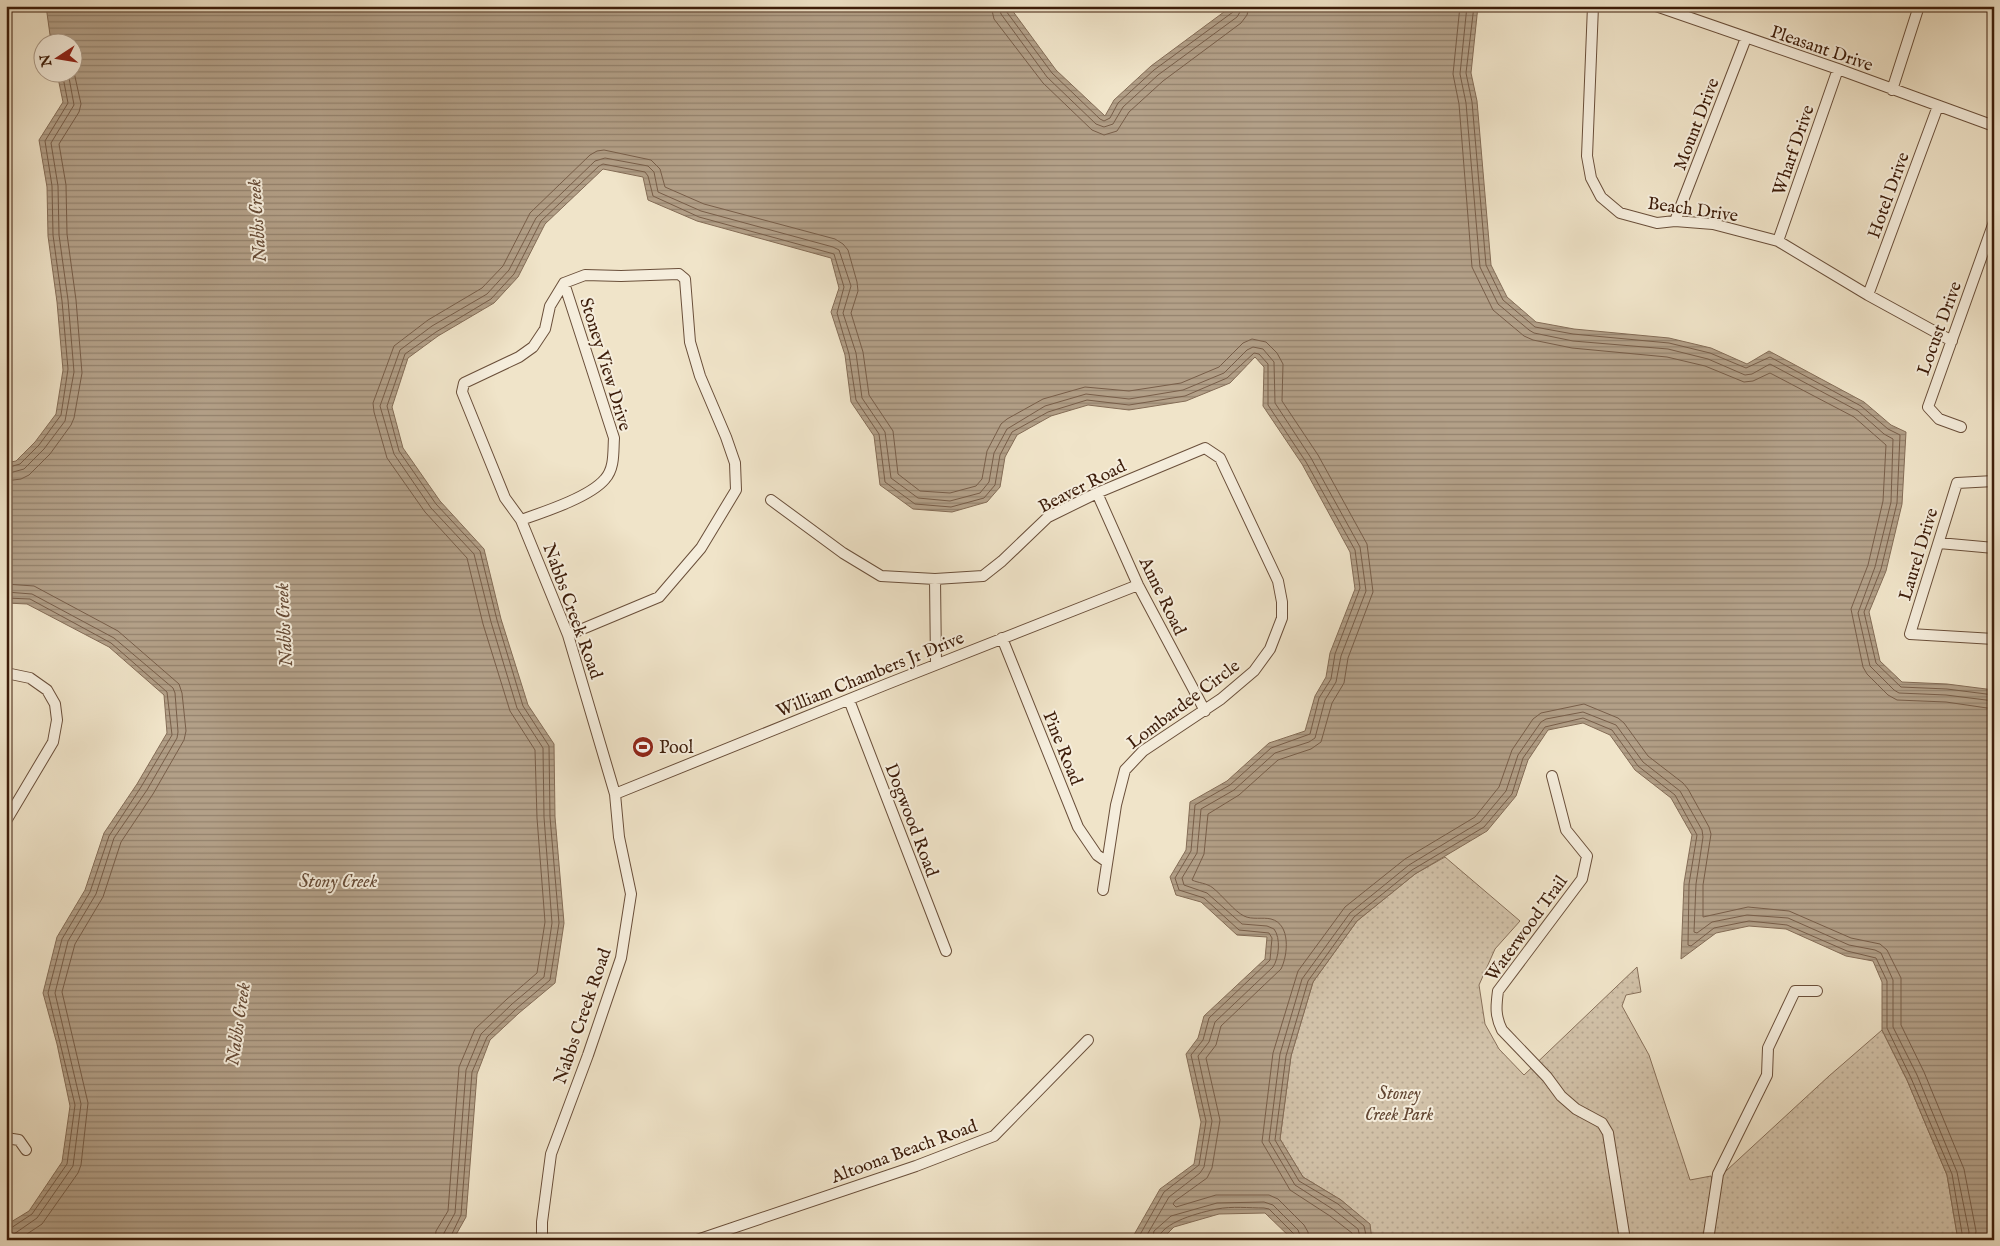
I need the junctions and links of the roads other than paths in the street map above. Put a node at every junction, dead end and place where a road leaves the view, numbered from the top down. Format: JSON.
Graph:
{"nodes":[{"id":1,"x":1593,"y":6,"type":"edge"},
{"id":2,"x":1656,"y":6,"type":"edge"},
{"id":3,"x":1918,"y":6,"type":"edge"},
{"id":4,"x":1746,"y":38,"type":"junction"},
{"id":5,"x":1838,"y":69,"type":"junction"},
{"id":6,"x":1892,"y":90,"type":"junction"},
{"id":7,"x":1938,"y":106,"type":"junction"},
{"id":8,"x":1994,"y":126,"type":"edge"},
{"id":9,"x":1675,"y":221,"type":"junction"},
{"id":10,"x":1994,"y":222,"type":"edge"},
{"id":11,"x":1778,"y":241,"type":"junction"},
{"id":12,"x":564,"y":283,"type":"junction"},
{"id":13,"x":1868,"y":295,"type":"junction"},
{"id":14,"x":1952,"y":341,"type":"junction"},
{"id":15,"x":1961,"y":427,"type":"dead end"},
{"id":16,"x":1206,"y":448,"type":"joint"},
{"id":17,"x":1994,"y":481,"type":"edge"},
{"id":18,"x":1097,"y":493,"type":"junction"},
{"id":19,"x":771,"y":500,"type":"dead end"},
{"id":20,"x":522,"y":520,"type":"junction"},
{"id":21,"x":1939,"y":543,"type":"junction"},
{"id":22,"x":1994,"y":548,"type":"edge"},
{"id":23,"x":935,"y":579,"type":"junction"},
{"id":24,"x":1138,"y":585,"type":"junction"},
{"id":25,"x":568,"y":634,"type":"junction"},
{"id":26,"x":1002,"y":638,"type":"junction"},
{"id":27,"x":1994,"y":639,"type":"edge"},
{"id":28,"x":936,"y":664,"type":"junction"},
{"id":29,"x":6,"y":673,"type":"edge"},
{"id":30,"x":849,"y":700,"type":"junction"},
{"id":31,"x":1205,"y":711,"type":"junction"},
{"id":32,"x":1552,"y":776,"type":"dead end"},
{"id":33,"x":615,"y":794,"type":"junction"},
{"id":34,"x":6,"y":821,"type":"edge"},
{"id":35,"x":1108,"y":862,"type":"junction"},
{"id":36,"x":1103,"y":890,"type":"dead end"},
{"id":37,"x":946,"y":951,"type":"dead end"},
{"id":38,"x":1817,"y":990,"type":"dead end"},
{"id":39,"x":1088,"y":1040,"type":"dead end"},
{"id":40,"x":6,"y":1138,"type":"edge"},
{"id":41,"x":26,"y":1150,"type":"dead end"},
{"id":42,"x":542,"y":1240,"type":"edge"},
{"id":43,"x":697,"y":1240,"type":"edge"},
{"id":44,"x":1626,"y":1240,"type":"edge"},
{"id":45,"x":1708,"y":1240,"type":"edge"}],
"edges":[{"from":1,"to":9,"type":"street","name":"Beach Drive"},
{"from":2,"to":4,"type":"street","name":"Pleasant Drive"},
{"from":3,"to":6,"type":"street"},
{"from":4,"to":5,"type":"street","name":"Pleasant Drive"},
{"from":4,"to":9,"type":"street","name":"Mount Drive"},
{"from":5,"to":6,"type":"street","name":"Pleasant Drive"},
{"from":5,"to":11,"type":"street","name":"Wharf Drive"},
{"from":6,"to":7,"type":"street","name":"Pleasant Drive"},
{"from":7,"to":8,"type":"street","name":"Pleasant Drive"},
{"from":7,"to":13,"type":"street","name":"Hotel Drive"},
{"from":9,"to":11,"type":"street","name":"Beach Drive"},
{"from":10,"to":14,"type":"street","name":"Locust Drive"},
{"from":11,"to":13,"type":"street","name":"Beach Drive"},
{"from":12,"to":20,"type":"street","name":"Stoney View Drive"},
{"from":12,"to":20,"type":"street","name":"Nabbs Creek Road"},
{"from":12,"to":25,"type":"street"},
{"from":13,"to":14,"type":"street","name":"Beach Drive"},
{"from":14,"to":15,"type":"street","name":"Locust Drive"},
{"from":16,"to":18,"type":"street","name":"Beaver Road"},
{"from":16,"to":31,"type":"street","name":"Lombardee Circle"},
{"from":17,"to":21,"type":"street","name":"Laurel Drive"},
{"from":18,"to":23,"type":"street","name":"Beaver Road"},
{"from":18,"to":24,"type":"street","name":"Anne Road"},
{"from":19,"to":23,"type":"street","name":"Beaver Road"},
{"from":20,"to":25,"type":"street","name":"Nabbs Creek Road"},
{"from":21,"to":22,"type":"street"},
{"from":21,"to":27,"type":"street","name":"Laurel Drive"},
{"from":23,"to":28,"type":"street"},
{"from":24,"to":26,"type":"street","name":"William Chambers Jr Drive"},
{"from":24,"to":31,"type":"street","name":"Anne Road"},
{"from":25,"to":33,"type":"street","name":"Nabbs Creek Road"},
{"from":26,"to":28,"type":"street","name":"William Chambers Jr Drive"},
{"from":26,"to":35,"type":"street","name":"Pine Road"},
{"from":28,"to":30,"type":"street","name":"William Chambers Jr Drive"},
{"from":29,"to":34,"type":"street"},
{"from":30,"to":33,"type":"street","name":"William Chambers Jr Drive"},
{"from":30,"to":37,"type":"street","name":"Dogwood Road"},
{"from":31,"to":35,"type":"street","name":"Lombardee Circle"},
{"from":32,"to":44,"type":"street","name":"Waterwood Trail"},
{"from":33,"to":42,"type":"street","name":"Nabbs Creek Road"},
{"from":35,"to":36,"type":"street","name":"Lombardee Circle"},
{"from":38,"to":45,"type":"street"},
{"from":39,"to":43,"type":"street","name":"Altoona Beach Road"},
{"from":40,"to":41,"type":"street"}]}
